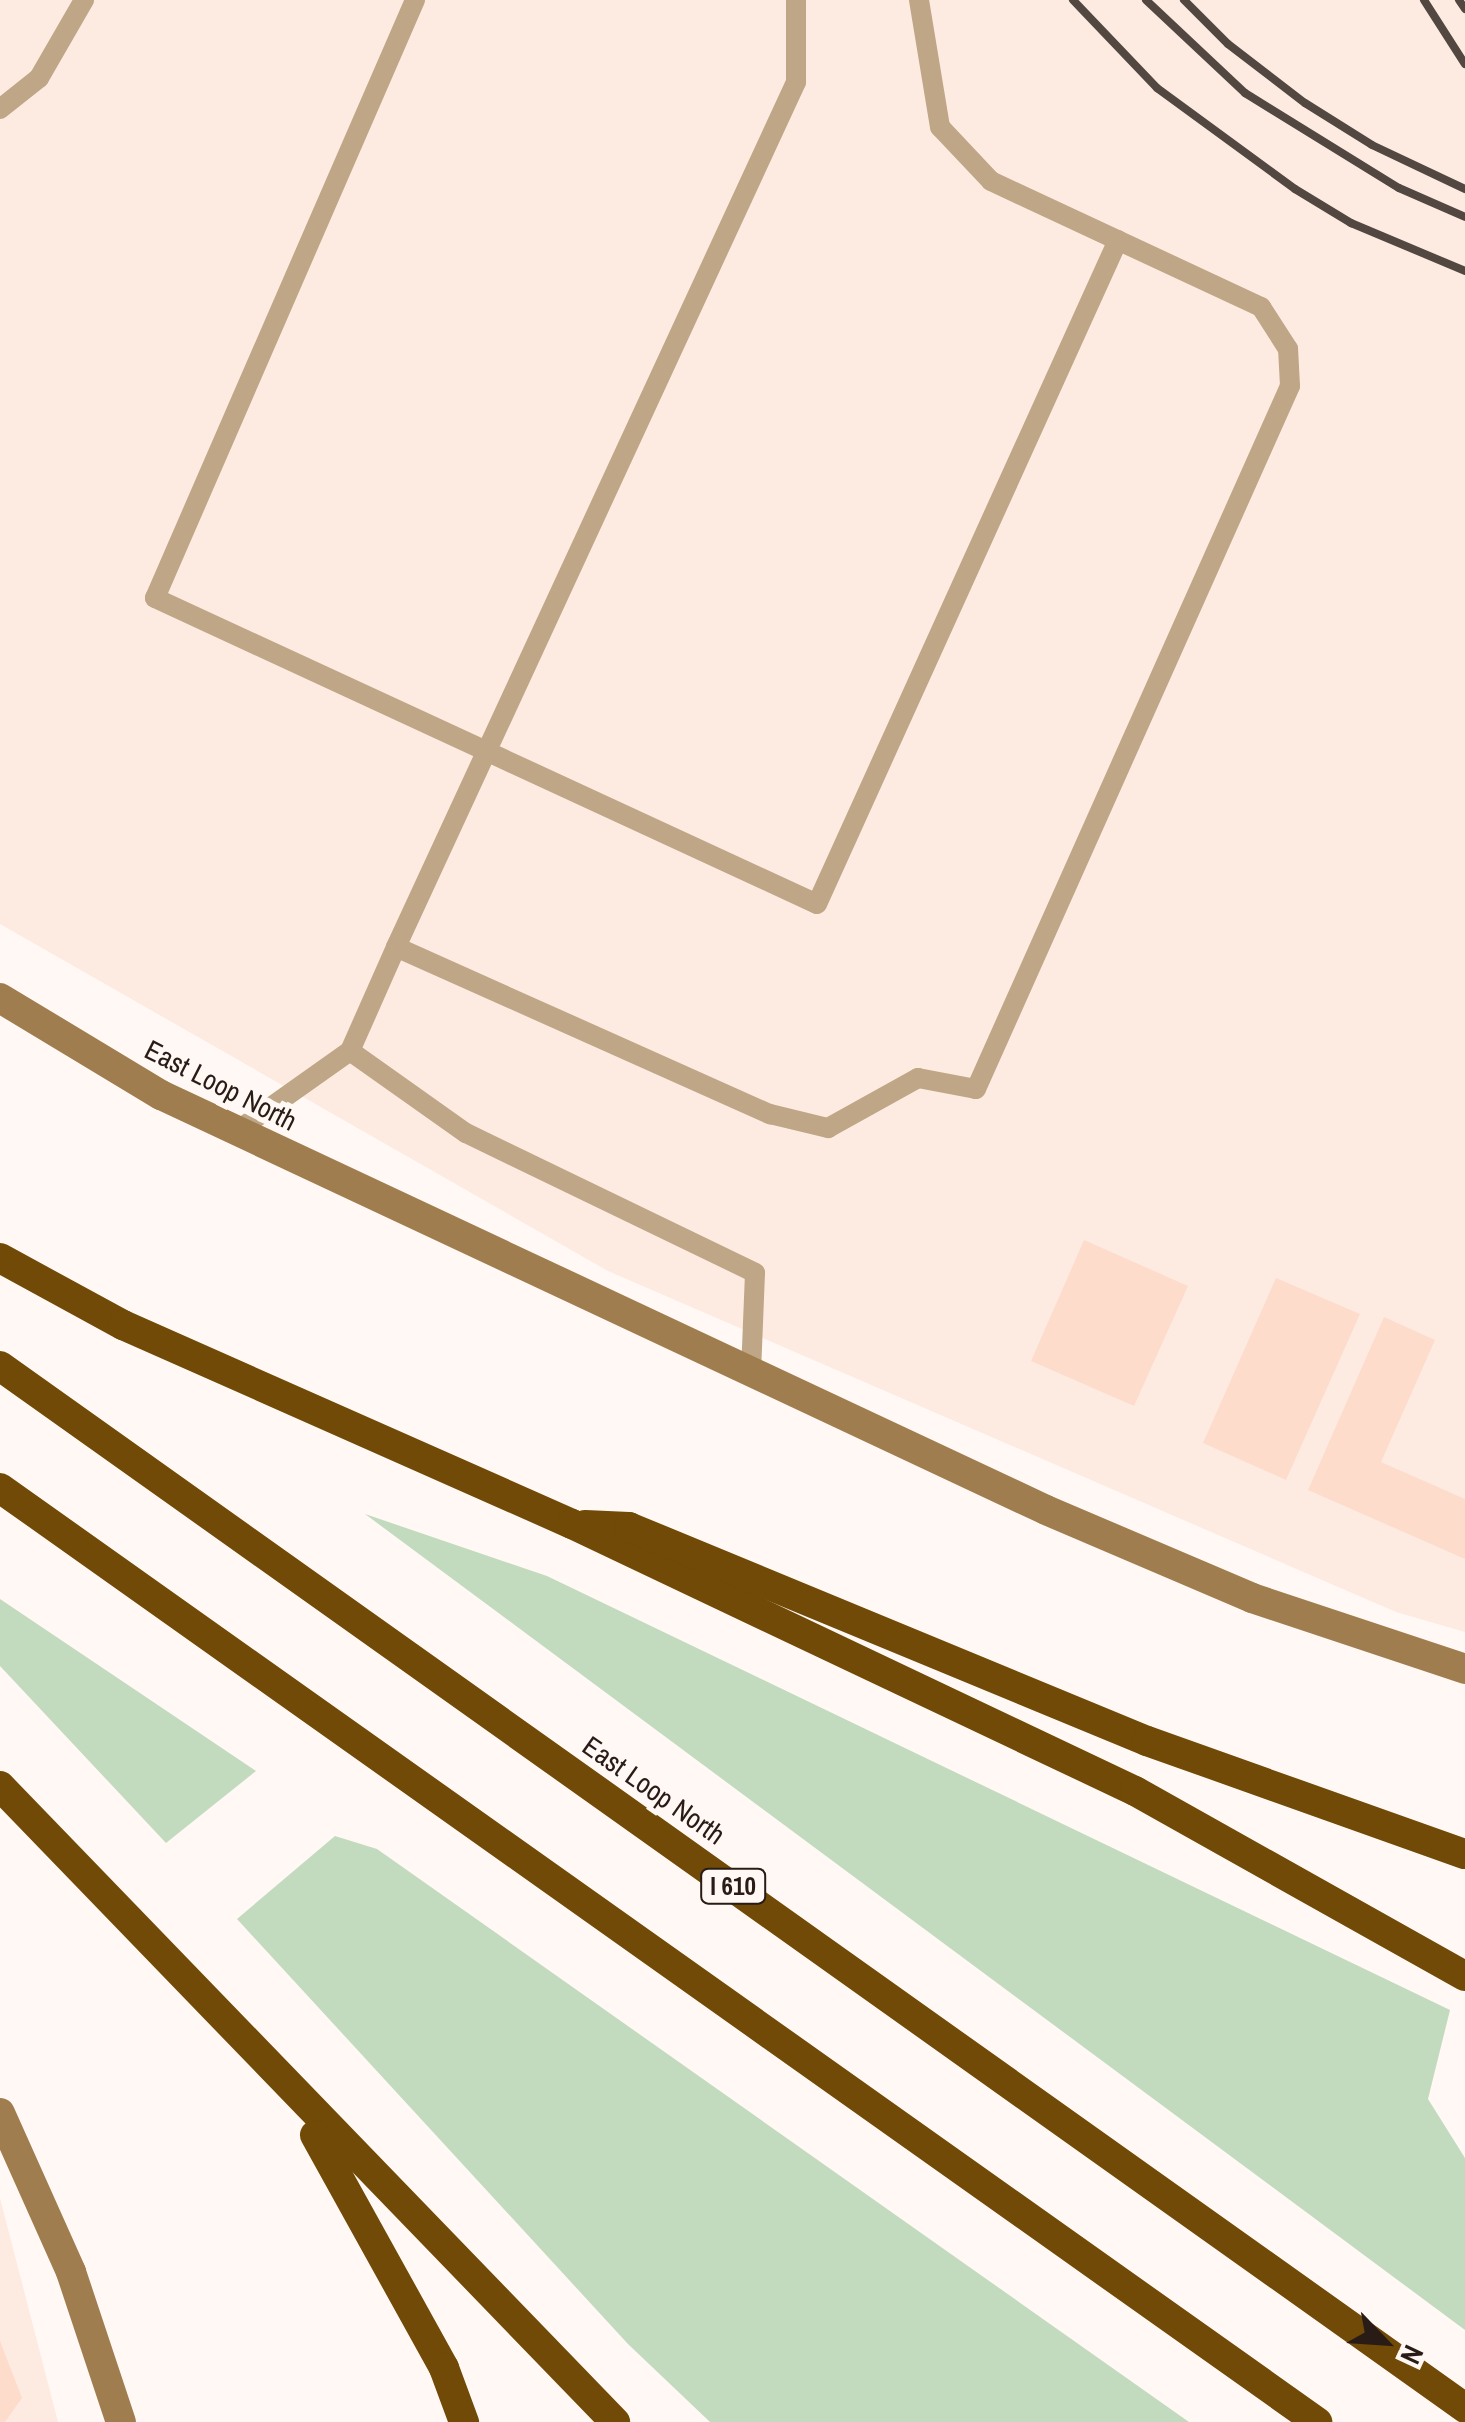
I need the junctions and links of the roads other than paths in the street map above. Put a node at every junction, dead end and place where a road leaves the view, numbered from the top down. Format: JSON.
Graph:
{"nodes":[{"id":1,"x":84,"y":0,"type":"edge"},
{"id":2,"x":415,"y":0,"type":"edge"},
{"id":3,"x":796,"y":0,"type":"edge"},
{"id":4,"x":919,"y":0,"type":"edge"},
{"id":5,"x":0,"y":109,"type":"edge"},
{"id":6,"x":1118,"y":240,"type":"junction"},
{"id":7,"x":485,"y":754,"type":"junction"},
{"id":8,"x":396,"y":947,"type":"junction"},
{"id":9,"x":0,"y":998,"type":"edge"},
{"id":10,"x":350,"y":1051,"type":"junction"},
{"id":11,"x":237,"y":1132,"type":"junction"},
{"id":12,"x":0,"y":1258,"type":"edge"},
{"id":13,"x":0,"y":1366,"type":"edge"},
{"id":14,"x":751,"y":1373,"type":"junction"},
{"id":15,"x":0,"y":1488,"type":"edge"},
{"id":16,"x":572,"y":1524,"type":"junction"},
{"id":17,"x":1465,"y":1668,"type":"edge"},
{"id":18,"x":0,"y":1786,"type":"edge"},
{"id":19,"x":1465,"y":1854,"type":"edge"},
{"id":20,"x":1465,"y":1976,"type":"edge"},
{"id":21,"x":290,"y":2094,"type":"junction"},
{"id":22,"x":0,"y":2113,"type":"edge"},
{"id":23,"x":1465,"y":2408,"type":"edge"},
{"id":24,"x":121,"y":2422,"type":"edge"},
{"id":25,"x":464,"y":2422,"type":"edge"},
{"id":26,"x":615,"y":2422,"type":"edge"},
{"id":27,"x":1318,"y":2422,"type":"edge"}],
"edges":[{"from":1,"to":5,"type":"lane"},
{"from":2,"to":7,"type":"lane"},
{"from":3,"to":7,"type":"lane"},
{"from":4,"to":6,"type":"lane"},
{"from":6,"to":7,"type":"lane"},
{"from":6,"to":8,"type":"lane"},
{"from":7,"to":8,"type":"lane"},
{"from":8,"to":10,"type":"lane"},
{"from":9,"to":11,"type":"main road","name":"East Loop North"},
{"from":10,"to":11,"type":"lane"},
{"from":10,"to":14,"type":"lane"},
{"from":11,"to":14,"type":"main road","name":"East Loop North"},
{"from":12,"to":16,"type":"highway"},
{"from":13,"to":23,"type":"highway","name":"East Loop North","number":"I 610"},
{"from":14,"to":17,"type":"main road","name":"East Loop North"},
{"from":15,"to":27,"type":"highway"},
{"from":16,"to":19,"type":"highway"},
{"from":16,"to":20,"type":"highway"},
{"from":18,"to":21,"type":"highway"},
{"from":21,"to":25,"type":"highway"},
{"from":21,"to":26,"type":"highway"},
{"from":22,"to":24,"type":"main road"}]}
